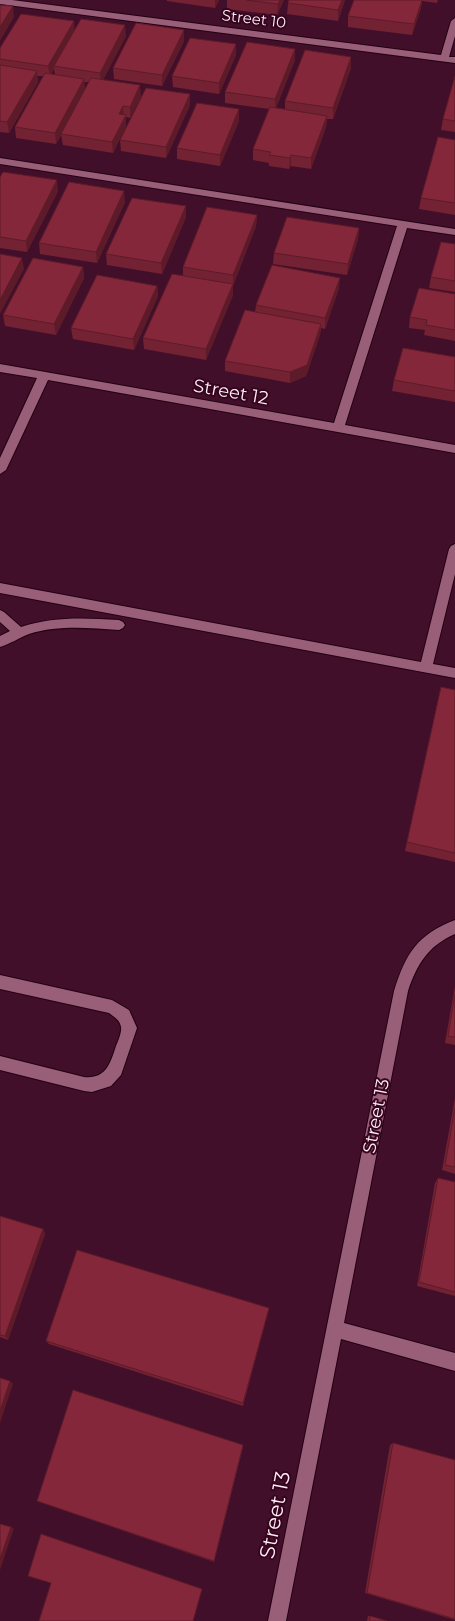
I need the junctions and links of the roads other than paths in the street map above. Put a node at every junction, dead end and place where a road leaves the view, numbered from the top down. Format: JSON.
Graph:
{"nodes":[{"id":1,"x":0,"y":1,"type":"edge"},
{"id":2,"x":455,"y":21,"type":"edge"},
{"id":3,"x":444,"y":59,"type":"junction"},
{"id":4,"x":455,"y":60,"type":"edge"},
{"id":5,"x":0,"y":161,"type":"edge"},
{"id":6,"x":403,"y":223,"type":"junction"},
{"id":7,"x":455,"y":232,"type":"edge"},
{"id":8,"x":0,"y":368,"type":"edge"},
{"id":9,"x":44,"y":376,"type":"junction"},
{"id":10,"x":338,"y":429,"type":"junction"},
{"id":11,"x":455,"y":449,"type":"edge"},
{"id":12,"x":0,"y":470,"type":"edge"},
{"id":13,"x":455,"y":549,"type":"edge"},
{"id":14,"x":0,"y":588,"type":"edge"},
{"id":15,"x":0,"y":615,"type":"edge"},
{"id":16,"x":119,"y":625,"type":"dead end"},
{"id":17,"x":19,"y":632,"type":"junction"},
{"id":18,"x":0,"y":641,"type":"edge"},
{"id":19,"x":426,"y":668,"type":"junction"},
{"id":20,"x":455,"y":673,"type":"edge"},
{"id":21,"x":455,"y":927,"type":"edge"},
{"id":22,"x":0,"y":982,"type":"edge"},
{"id":23,"x":0,"y":1062,"type":"edge"},
{"id":24,"x":334,"y":1329,"type":"junction"},
{"id":25,"x":455,"y":1362,"type":"edge"},
{"id":26,"x":277,"y":1621,"type":"edge"}],
"edges":[{"from":1,"to":3,"type":"street","name":"Street 10"},
{"from":2,"to":3,"type":"street"},
{"from":3,"to":4,"type":"street","name":"Street 10"},
{"from":5,"to":6,"type":"street"},
{"from":6,"to":7,"type":"street"},
{"from":6,"to":10,"type":"street"},
{"from":8,"to":9,"type":"street","name":"Street 12"},
{"from":9,"to":10,"type":"street","name":"Street 12"},
{"from":9,"to":12,"type":"street"},
{"from":10,"to":11,"type":"street","name":"Street 12"},
{"from":13,"to":19,"type":"street"},
{"from":14,"to":19,"type":"street"},
{"from":15,"to":17,"type":"street"},
{"from":16,"to":17,"type":"street"},
{"from":17,"to":18,"type":"street"},
{"from":19,"to":20,"type":"street"},
{"from":21,"to":24,"type":"street","name":"Street 13"},
{"from":22,"to":23,"type":"street"},
{"from":24,"to":25,"type":"street"},
{"from":24,"to":26,"type":"street","name":"Street 13"}]}
